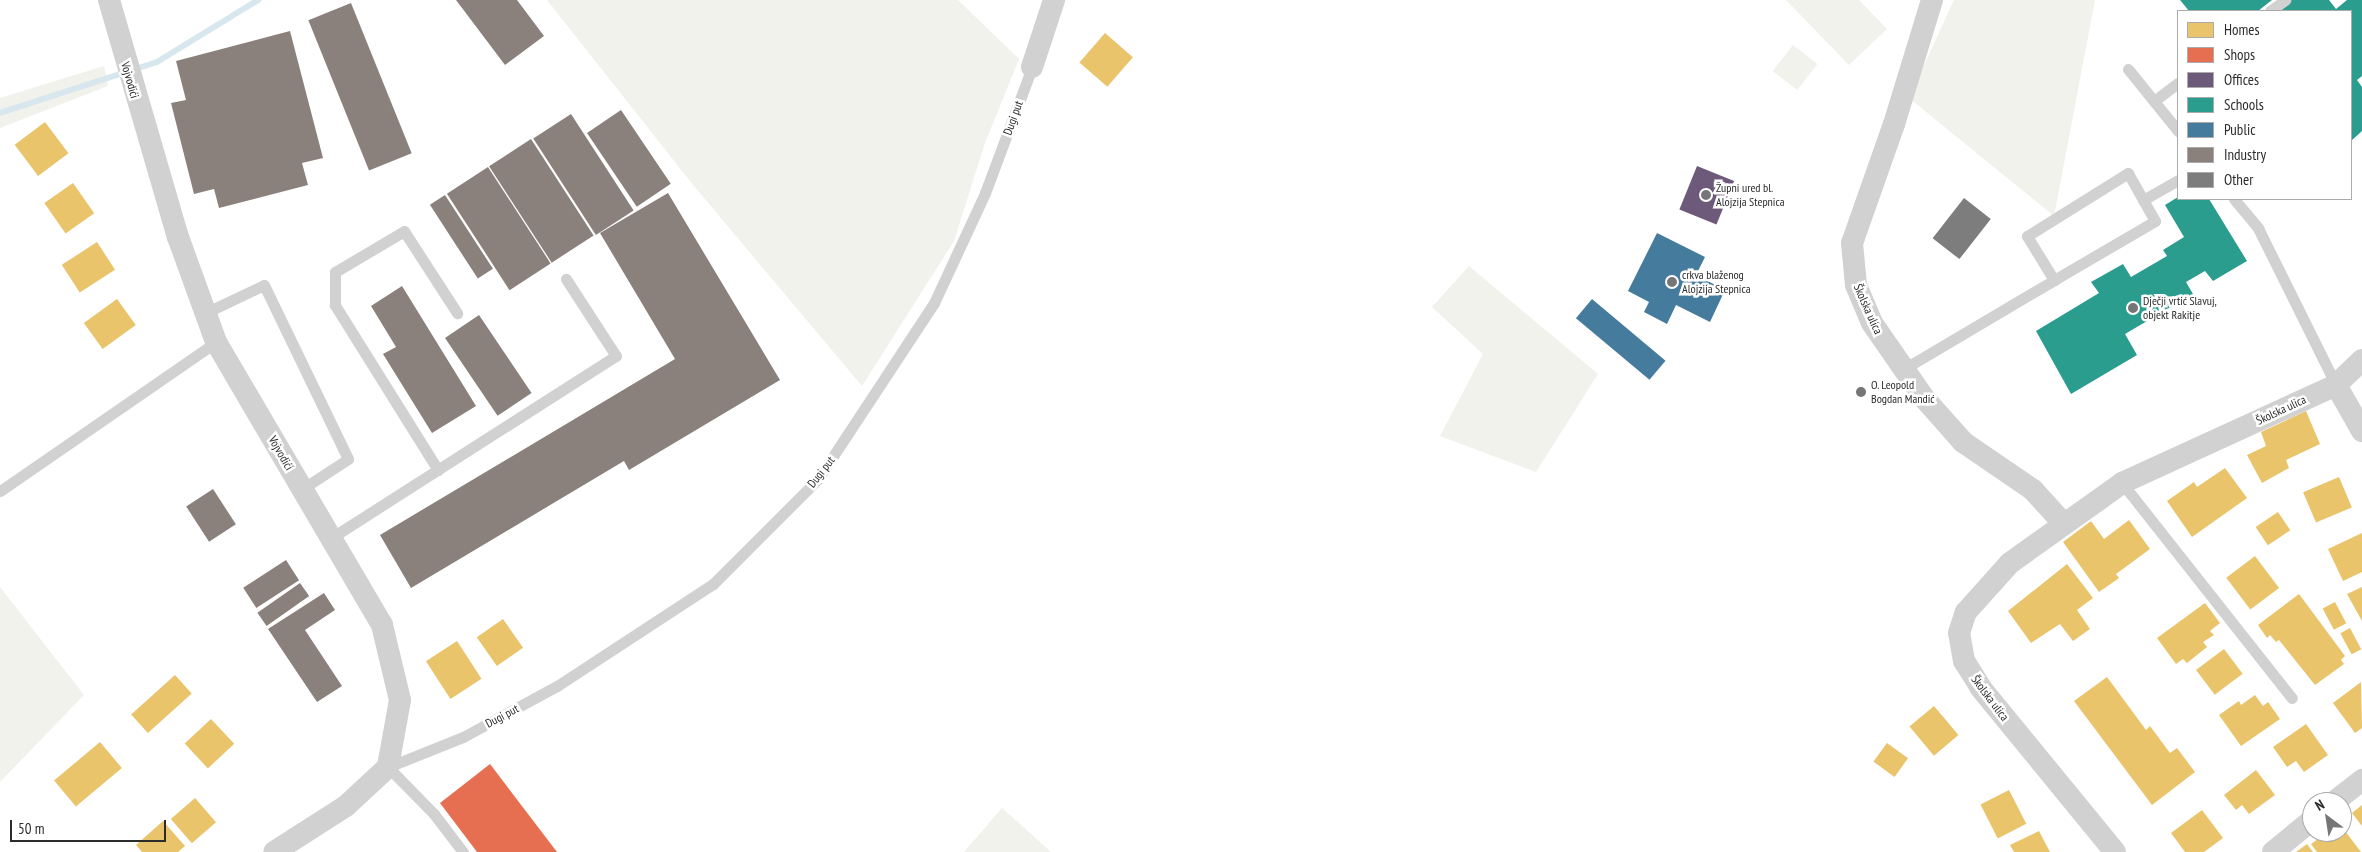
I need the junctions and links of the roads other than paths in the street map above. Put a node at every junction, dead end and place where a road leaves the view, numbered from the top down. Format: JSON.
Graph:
{"nodes":[{"id":1,"x":109,"y":0,"type":"edge"},
{"id":2,"x":1054,"y":0,"type":"edge"},
{"id":3,"x":1932,"y":0,"type":"edge"},
{"id":4,"x":2285,"y":0,"type":"edge"},
{"id":5,"x":2271,"y":10,"type":"edge"},
{"id":6,"x":1032,"y":67,"type":"joint"},
{"id":7,"x":2128,"y":69,"type":"dead end"},
{"id":8,"x":2177,"y":84,"type":"edge"},
{"id":9,"x":2154,"y":101,"type":"junction"},
{"id":10,"x":2177,"y":130,"type":"edge"},
{"id":11,"x":2177,"y":181,"type":"edge"},
{"id":12,"x":2143,"y":200,"type":"junction"},
{"id":13,"x":2235,"y":200,"type":"edge"},
{"id":14,"x":566,"y":279,"type":"dead end"},
{"id":15,"x":2054,"y":280,"type":"junction"},
{"id":16,"x":457,"y":312,"type":"dead end"},
{"id":17,"x":205,"y":313,"type":"junction"},
{"id":18,"x":216,"y":342,"type":"junction"},
{"id":19,"x":2362,"y":360,"type":"edge"},
{"id":20,"x":1902,"y":370,"type":"junction"},
{"id":21,"x":2336,"y":385,"type":"junction"},
{"id":22,"x":2362,"y":431,"type":"edge"},
{"id":23,"x":438,"y":470,"type":"junction"},
{"id":24,"x":2122,"y":483,"type":"junction"},
{"id":25,"x":302,"y":488,"type":"junction"},
{"id":26,"x":0,"y":491,"type":"edge"},
{"id":27,"x":2063,"y":523,"type":"junction"},
{"id":28,"x":331,"y":538,"type":"junction"},
{"id":29,"x":2292,"y":698,"type":"dead end"},
{"id":30,"x":388,"y":767,"type":"junction"},
{"id":31,"x":2362,"y":780,"type":"edge"},
{"id":32,"x":2347,"y":792,"type":"edge"},
{"id":33,"x":2302,"y":828,"type":"edge"},
{"id":34,"x":274,"y":852,"type":"edge"},
{"id":35,"x":463,"y":852,"type":"edge"},
{"id":36,"x":2115,"y":852,"type":"edge"},
{"id":37,"x":2273,"y":852,"type":"edge"}],
"edges":[{"from":1,"to":17,"type":"street","name":"Vojvodići"},
{"from":2,"to":6,"type":"street","name":"Dugi put"},
{"from":3,"to":20,"type":"street","name":"Školska ulica"},
{"from":4,"to":5,"type":"lane"},
{"from":6,"to":30,"type":"lane","name":"Dugi put"},
{"from":7,"to":9,"type":"lane"},
{"from":8,"to":9,"type":"lane"},
{"from":9,"to":10,"type":"lane"},
{"from":11,"to":12,"type":"lane"},
{"from":12,"to":15,"type":"lane"},
{"from":12,"to":15,"type":"lane"},
{"from":13,"to":21,"type":"lane"},
{"from":14,"to":23,"type":"lane"},
{"from":15,"to":20,"type":"lane"},
{"from":16,"to":23,"type":"lane"},
{"from":17,"to":18,"type":"street","name":"Vojvodići"},
{"from":17,"to":25,"type":"lane"},
{"from":18,"to":25,"type":"street","name":"Vojvodići"},
{"from":18,"to":26,"type":"lane"},
{"from":19,"to":21,"type":"street","name":"Školska ulica"},
{"from":20,"to":27,"type":"street","name":"Školska ulica"},
{"from":21,"to":22,"type":"street"},
{"from":21,"to":24,"type":"street","name":"Školska ulica"},
{"from":23,"to":28,"type":"lane"},
{"from":24,"to":27,"type":"street","name":"Školska ulica"},
{"from":24,"to":29,"type":"lane"},
{"from":25,"to":28,"type":"street","name":"Vojvodići"},
{"from":27,"to":36,"type":"street","name":"Školska ulica"},
{"from":28,"to":30,"type":"street","name":"Vojvodići"},
{"from":30,"to":34,"type":"street"},
{"from":30,"to":35,"type":"lane"},
{"from":31,"to":32,"type":"street"},
{"from":33,"to":37,"type":"street"}]}
